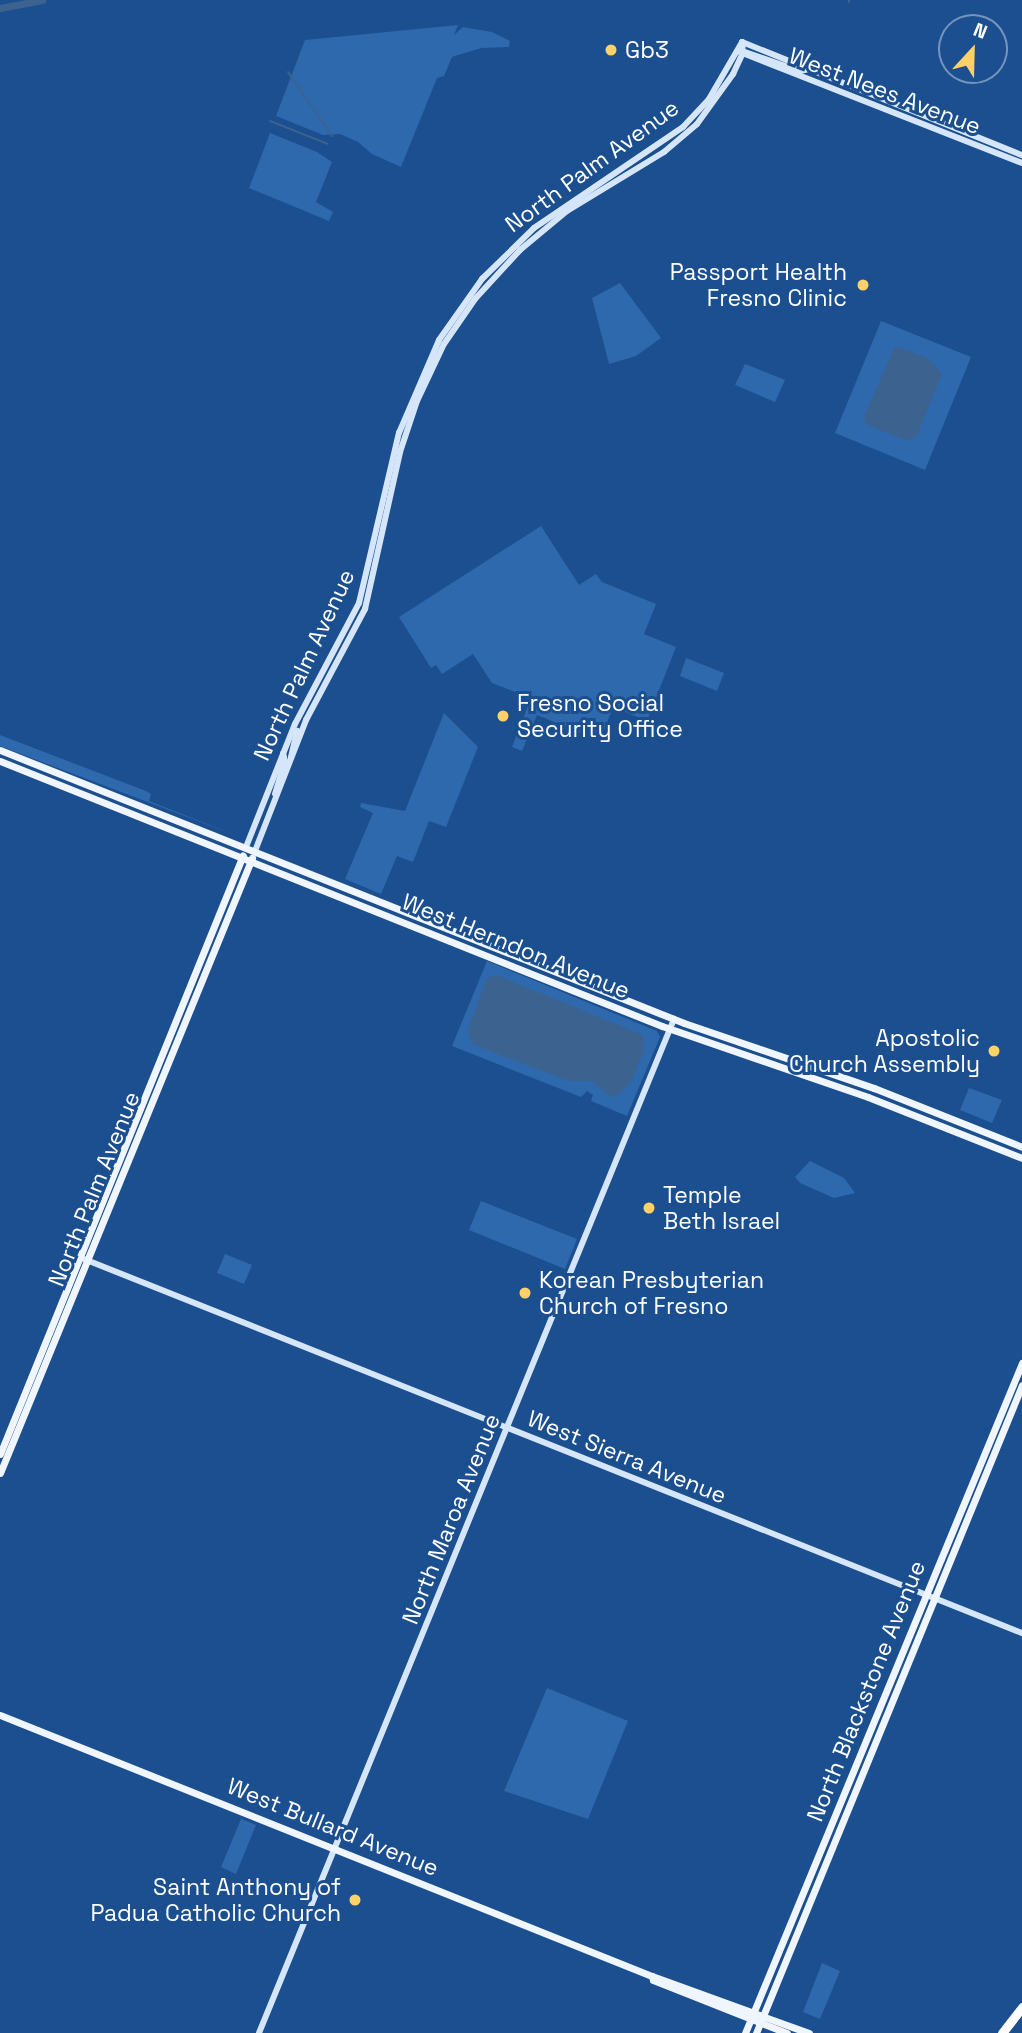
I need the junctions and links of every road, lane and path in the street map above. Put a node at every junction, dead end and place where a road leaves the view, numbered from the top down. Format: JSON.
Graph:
{"nodes":[{"id":1,"x":742,"y":42,"type":"junction"},
{"id":2,"x":735,"y":49,"type":"junction"},
{"id":3,"x":743,"y":53,"type":"junction"},
{"id":4,"x":809,"y":69,"type":"junction"},
{"id":5,"x":848,"y":94,"type":"junction"},
{"id":6,"x":898,"y":105,"type":"junction"},
{"id":7,"x":661,"y":150,"type":"junction"},
{"id":8,"x":1022,"y":159,"type":"edge"},
{"id":9,"x":624,"y":168,"type":"junction"},
{"id":10,"x":584,"y":200,"type":"junction"},
{"id":11,"x":453,"y":324,"type":"junction"},
{"id":12,"x":382,"y":507,"type":"junction"},
{"id":13,"x":380,"y":559,"type":"junction"},
{"id":14,"x":301,"y":712,"type":"junction"},
{"id":15,"x":0,"y":750,"type":"edge"},
{"id":16,"x":283,"y":753,"type":"junction"},
{"id":17,"x":292,"y":758,"type":"junction"},
{"id":18,"x":0,"y":761,"type":"edge"},
{"id":19,"x":275,"y":799,"type":"junction"},
{"id":20,"x":246,"y":848,"type":"junction"},
{"id":21,"x":255,"y":851,"type":"junction"},
{"id":22,"x":242,"y":857,"type":"junction"},
{"id":23,"x":251,"y":861,"type":"junction"},
{"id":24,"x":203,"y":956,"type":"junction"},
{"id":25,"x":187,"y":1012,"type":"junction"},
{"id":26,"x":674,"y":1019,"type":"junction"},
{"id":27,"x":670,"y":1029,"type":"junction"},
{"id":28,"x":136,"y":1119,"type":"junction"},
{"id":29,"x":1022,"y":1147,"type":"edge"},
{"id":30,"x":1022,"y":1158,"type":"edge"},
{"id":31,"x":122,"y":1172,"type":"junction"},
{"id":32,"x":83,"y":1259,"type":"junction"},
{"id":33,"x":1022,"y":1363,"type":"edge"},
{"id":34,"x":1022,"y":1385,"type":"edge"},
{"id":35,"x":507,"y":1427,"type":"junction"},
{"id":36,"x":0,"y":1454,"type":"edge"},
{"id":37,"x":0,"y":1473,"type":"edge"},
{"id":38,"x":974,"y":1492,"type":"junction"},
{"id":39,"x":930,"y":1597,"type":"junction"},
{"id":40,"x":1022,"y":1633,"type":"edge"},
{"id":41,"x":0,"y":1715,"type":"edge"},
{"id":42,"x":844,"y":1807,"type":"junction"},
{"id":43,"x":335,"y":1848,"type":"junction"},
{"id":44,"x":652,"y":1976,"type":"junction"},
{"id":45,"x":668,"y":1986,"type":"junction"},
{"id":46,"x":706,"y":1992,"type":"junction"},
{"id":47,"x":1022,"y":2007,"type":"edge"},
{"id":48,"x":753,"y":2015,"type":"junction"},
{"id":49,"x":762,"y":2019,"type":"junction"},
{"id":50,"x":259,"y":2033,"type":"edge"},
{"id":51,"x":745,"y":2033,"type":"edge"},
{"id":52,"x":757,"y":2033,"type":"edge"},
{"id":53,"x":787,"y":2033,"type":"edge"},
{"id":54,"x":809,"y":2033,"type":"edge"},
{"id":55,"x":1002,"y":2033,"type":"edge"}],
"edges":[{"from":1,"to":2,"type":"main road","name":"North Palm Avenue"},
{"from":1,"to":3,"type":"main road"},
{"from":1,"to":4,"type":"main road","name":"West Nees Avenue"},
{"from":2,"to":3,"type":"main road","name":"West Nees Avenue"},
{"from":2,"to":7,"type":"main road","name":"North Palm Avenue"},
{"from":3,"to":4,"type":"main road"},
{"from":3,"to":5,"type":"main road","name":"West Nees Avenue"},
{"from":3,"to":7,"type":"main road","name":"North Palm Avenue"},
{"from":4,"to":6,"type":"main road","name":"West Nees Avenue"},
{"from":5,"to":6,"type":"main road"},
{"from":5,"to":8,"type":"main road","name":"West Nees Avenue"},
{"from":6,"to":8,"type":"main road","name":"West Nees Avenue"},
{"from":7,"to":9,"type":"main road","name":"North Palm Avenue"},
{"from":7,"to":10,"type":"main road","name":"North Palm Avenue"},
{"from":9,"to":10,"type":"main road"},
{"from":9,"to":11,"type":"main road","name":"North Palm Avenue"},
{"from":10,"to":11,"type":"main road","name":"North Palm Avenue"},
{"from":11,"to":12,"type":"main road","name":"North Palm Avenue"},
{"from":11,"to":13,"type":"main road","name":"North Palm Avenue"},
{"from":12,"to":13,"type":"main road"},
{"from":12,"to":14,"type":"main road","name":"North Palm Avenue"},
{"from":13,"to":17,"type":"main road","name":"North Palm Avenue"},
{"from":14,"to":16,"type":"main road","name":"North Palm Avenue"},
{"from":14,"to":17,"type":"main road"},
{"from":15,"to":20,"type":"main road","name":"West Herndon Avenue"},
{"from":16,"to":19,"type":"main road"},
{"from":16,"to":20,"type":"main road","name":"North Palm Avenue"},
{"from":17,"to":19,"type":"main road","name":"North Palm Avenue"},
{"from":18,"to":22,"type":"main road","name":"West Herndon Avenue"},
{"from":19,"to":21,"type":"main road","name":"North Palm Avenue"},
{"from":20,"to":21,"type":"main road","name":"West Herndon Avenue"},
{"from":20,"to":22,"type":"main road","name":"North Palm Avenue"},
{"from":21,"to":23,"type":"main road","name":"North Palm Avenue"},
{"from":21,"to":26,"type":"main road","name":"West Herndon Avenue"},
{"from":22,"to":23,"type":"main road","name":"West Herndon Avenue"},
{"from":22,"to":24,"type":"main road","name":"North Palm Avenue"},
{"from":23,"to":25,"type":"main road","name":"North Palm Avenue"},
{"from":23,"to":27,"type":"main road","name":"West Herndon Avenue"},
{"from":24,"to":25,"type":"main road"},
{"from":24,"to":28,"type":"main road","name":"North Palm Avenue"},
{"from":25,"to":31,"type":"main road","name":"North Palm Avenue"},
{"from":26,"to":27,"type":"main road","name":"North Maroa Avenue"},
{"from":26,"to":29,"type":"main road","name":"West Herndon Avenue"},
{"from":27,"to":30,"type":"main road","name":"West Herndon Avenue"},
{"from":27,"to":35,"type":"main road","name":"North Maroa Avenue"},
{"from":28,"to":31,"type":"main road"},
{"from":28,"to":32,"type":"main road","name":"North Palm Avenue"},
{"from":31,"to":32,"type":"main road","name":"North Palm Avenue"},
{"from":32,"to":35,"type":"main road","name":"West Sierra Avenue"},
{"from":32,"to":36,"type":"main road","name":"North Palm Avenue"},
{"from":32,"to":37,"type":"main road","name":"North Palm Avenue"},
{"from":33,"to":38,"type":"main road"},
{"from":34,"to":38,"type":"main road","name":"North Blackstone Avenue"},
{"from":35,"to":39,"type":"main road","name":"West Sierra Avenue"},
{"from":35,"to":43,"type":"main road","name":"North Maroa Avenue"},
{"from":38,"to":39,"type":"main road","name":"North Blackstone Avenue"},
{"from":38,"to":39,"type":"main road","name":"North Blackstone Avenue"},
{"from":39,"to":40,"type":"main road","name":"West Sierra Avenue"},
{"from":39,"to":42,"type":"main road","name":"North Blackstone Avenue"},
{"from":39,"to":42,"type":"main road","name":"North Blackstone Avenue"},
{"from":41,"to":43,"type":"main road","name":"West Bullard Avenue"},
{"from":42,"to":48,"type":"main road","name":"North Blackstone Avenue"},
{"from":42,"to":49,"type":"main road","name":"North Blackstone Avenue"},
{"from":43,"to":44,"type":"main road","name":"West Bullard Avenue"},
{"from":43,"to":50,"type":"main road","name":"North Maroa Avenue"},
{"from":44,"to":45,"type":"main road","name":"West Bullard Avenue"},
{"from":44,"to":46,"type":"main road","name":"West Bullard Avenue"},
{"from":45,"to":46,"type":"main road"},
{"from":45,"to":48,"type":"main road","name":"West Bullard Avenue"},
{"from":46,"to":48,"type":"main road","name":"West Bullard Avenue"},
{"from":47,"to":55,"type":"highway"},
{"from":48,"to":49,"type":"main road"},
{"from":48,"to":51,"type":"main road","name":"North Blackstone Avenue"},
{"from":49,"to":52,"type":"main road","name":"North Blackstone Avenue"},
{"from":49,"to":53,"type":"main road"},
{"from":49,"to":54,"type":"main road"}]}
